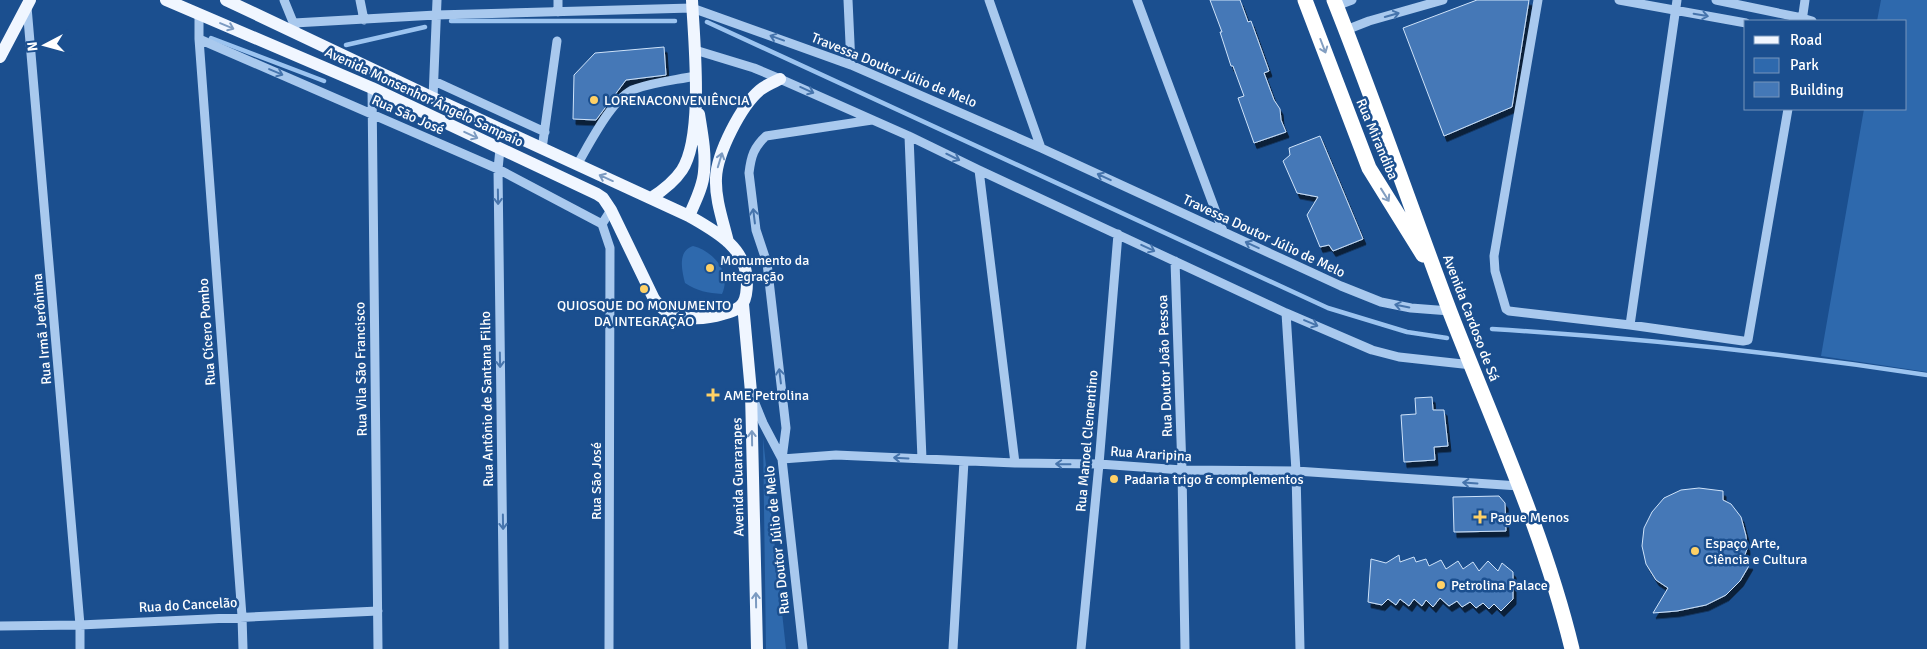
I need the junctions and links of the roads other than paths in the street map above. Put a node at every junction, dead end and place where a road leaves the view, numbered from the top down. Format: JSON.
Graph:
{"nodes":[{"id":1,"x":166,"y":0,"type":"edge"},
{"id":2,"x":226,"y":0,"type":"edge"},
{"id":3,"x":284,"y":0,"type":"edge"},
{"id":4,"x":360,"y":0,"type":"edge"},
{"id":5,"x":437,"y":0,"type":"edge"},
{"id":6,"x":558,"y":0,"type":"edge"},
{"id":7,"x":848,"y":0,"type":"edge"},
{"id":8,"x":988,"y":0,"type":"edge"},
{"id":9,"x":1137,"y":0,"type":"edge"},
{"id":10,"x":1305,"y":0,"type":"edge"},
{"id":11,"x":1352,"y":0,"type":"edge"},
{"id":12,"x":1443,"y":0,"type":"edge"},
{"id":13,"x":1538,"y":0,"type":"edge"},
{"id":14,"x":1619,"y":0,"type":"edge"},
{"id":15,"x":1677,"y":0,"type":"edge"},
{"id":16,"x":1716,"y":0,"type":"edge"},
{"id":17,"x":1805,"y":0,"type":"edge"},
{"id":18,"x":1335,"y":3,"type":"edge"},
{"id":19,"x":28,"y":4,"type":"edge"},
{"id":20,"x":692,"y":4,"type":"edge"},
{"id":21,"x":1676,"y":10,"type":"junction"},
{"id":22,"x":558,"y":12,"type":"junction"},
{"id":23,"x":199,"y":14,"type":"junction"},
{"id":24,"x":436,"y":15,"type":"junction"},
{"id":25,"x":1802,"y":19,"type":"edge"},
{"id":26,"x":364,"y":20,"type":"junction"},
{"id":27,"x":1744,"y":23,"type":"edge"},
{"id":28,"x":295,"y":28,"type":"junction"},
{"id":29,"x":1346,"y":30,"type":"junction"},
{"id":30,"x":200,"y":39,"type":"junction"},
{"id":31,"x":557,"y":41,"type":"dead end"},
{"id":32,"x":695,"y":50,"type":"junction"},
{"id":33,"x":0,"y":57,"type":"edge"},
{"id":34,"x":851,"y":65,"type":"junction"},
{"id":35,"x":780,"y":79,"type":"junction"},
{"id":36,"x":434,"y":81,"type":"junction"},
{"id":37,"x":696,"y":81,"type":"junction"},
{"id":38,"x":372,"y":88,"type":"junction"},
{"id":39,"x":433,"y":98,"type":"junction"},
{"id":40,"x":1788,"y":110,"type":"edge"},
{"id":41,"x":371,"y":113,"type":"junction"},
{"id":42,"x":872,"y":120,"type":"junction"},
{"id":43,"x":545,"y":132,"type":"junction"},
{"id":44,"x":909,"y":136,"type":"junction"},
{"id":45,"x":1041,"y":148,"type":"junction"},
{"id":46,"x":500,"y":149,"type":"junction"},
{"id":47,"x":542,"y":149,"type":"junction"},
{"id":48,"x":577,"y":165,"type":"junction"},
{"id":49,"x":498,"y":169,"type":"junction"},
{"id":50,"x":979,"y":170,"type":"junction"},
{"id":51,"x":651,"y":198,"type":"junction"},
{"id":52,"x":611,"y":210,"type":"junction"},
{"id":53,"x":689,"y":216,"type":"junction"},
{"id":54,"x":602,"y":224,"type":"junction"},
{"id":55,"x":1223,"y":231,"type":"junction"},
{"id":56,"x":1118,"y":234,"type":"junction"},
{"id":57,"x":728,"y":242,"type":"junction"},
{"id":58,"x":1175,"y":261,"type":"junction"},
{"id":59,"x":1439,"y":280,"type":"junction"},
{"id":60,"x":742,"y":304,"type":"junction"},
{"id":61,"x":1450,"y":311,"type":"junction"},
{"id":62,"x":1286,"y":313,"type":"junction"},
{"id":63,"x":1630,"y":325,"type":"junction"},
{"id":64,"x":1472,"y":365,"type":"junction"},
{"id":65,"x":751,"y":392,"type":"junction"},
{"id":66,"x":782,"y":459,"type":"junction"},
{"id":67,"x":922,"y":459,"type":"junction"},
{"id":68,"x":964,"y":461,"type":"junction"},
{"id":69,"x":1015,"y":463,"type":"junction"},
{"id":70,"x":1099,"y":464,"type":"junction"},
{"id":71,"x":1182,"y":470,"type":"junction"},
{"id":72,"x":1296,"y":471,"type":"junction"},
{"id":73,"x":1519,"y":486,"type":"junction"},
{"id":74,"x":378,"y":611,"type":"junction"},
{"id":75,"x":242,"y":616,"type":"junction"},
{"id":76,"x":80,"y":625,"type":"junction"},
{"id":77,"x":0,"y":626,"type":"edge"},
{"id":78,"x":80,"y":649,"type":"edge"},
{"id":79,"x":243,"y":649,"type":"edge"},
{"id":80,"x":378,"y":649,"type":"edge"},
{"id":81,"x":504,"y":649,"type":"edge"},
{"id":82,"x":609,"y":649,"type":"edge"},
{"id":83,"x":757,"y":649,"type":"edge"},
{"id":84,"x":803,"y":649,"type":"edge"},
{"id":85,"x":953,"y":649,"type":"edge"},
{"id":86,"x":1081,"y":649,"type":"edge"},
{"id":87,"x":1185,"y":649,"type":"edge"},
{"id":88,"x":1300,"y":649,"type":"edge"},
{"id":89,"x":1572,"y":649,"type":"edge"}],
"edges":[{"from":1,"to":23,"type":"main road","name":"Avenida Monsenhor Ângelo Sampaio"},
{"from":2,"to":28,"type":"main road","name":"Avenida Monsenhor Ângelo Sampaio"},
{"from":3,"to":28,"type":"street"},
{"from":4,"to":26,"type":"street"},
{"from":5,"to":24,"type":"street"},
{"from":6,"to":22,"type":"street"},
{"from":7,"to":34,"type":"street"},
{"from":8,"to":45,"type":"street"},
{"from":9,"to":55,"type":"street"},
{"from":10,"to":59,"type":"highway","name":"Rua Mirandiba","one_way":true},
{"from":11,"to":18,"type":"street"},
{"from":29,"to":12,"type":"street","one_way":true},
{"from":13,"to":63,"type":"street"},
{"from":14,"to":21,"type":"street"},
{"from":15,"to":21,"type":"street"},
{"from":16,"to":25,"type":"street"},
{"from":17,"to":25,"type":"street"},
{"from":18,"to":29,"type":"highway","name":"Avenida Cardoso de Sá"},
{"from":19,"to":33,"type":"main road"},
{"from":19,"to":76,"type":"street","name":"Rua Irmã Jerônima"},
{"from":20,"to":22,"type":"street","name":"Travessa Doutor Júlio de Melo"},
{"from":20,"to":32,"type":"main road"},
{"from":34,"to":20,"type":"street","name":"Travessa Doutor Júlio de Melo","one_way":true},
{"from":21,"to":27,"type":"street","one_way":true},
{"from":21,"to":63,"type":"street"},
{"from":22,"to":24,"type":"street","name":"Travessa Doutor Júlio de Melo"},
{"from":23,"to":30,"type":"street","name":"Rua Cícero Pombo"},
{"from":23,"to":38,"type":"main road","name":"Avenida Monsenhor Ângelo Sampaio","one_way":true},
{"from":24,"to":26,"type":"street","name":"Travessa Doutor Júlio de Melo"},
{"from":24,"to":36,"type":"street"},
{"from":26,"to":28,"type":"street","name":"Travessa Doutor Júlio de Melo"},
{"from":28,"to":39,"type":"main road","name":"Avenida Monsenhor Ângelo Sampaio"},
{"from":29,"to":59,"type":"highway","name":"Avenida Cardoso de Sá"},
{"from":30,"to":41,"type":"street","name":"Rua São José","one_way":true},
{"from":30,"to":75,"type":"street","name":"Rua Cícero Pombo"},
{"from":31,"to":43,"type":"street"},
{"from":32,"to":35,"type":"street"},
{"from":32,"to":37,"type":"main road"},
{"from":34,"to":45,"type":"street","name":"Travessa Doutor Júlio de Melo"},
{"from":35,"to":42,"type":"street","one_way":true},
{"from":57,"to":35,"type":"main road","one_way":true},
{"from":36,"to":39,"type":"street"},
{"from":36,"to":43,"type":"street"},
{"from":37,"to":48,"type":"street"},
{"from":37,"to":51,"type":"main road"},
{"from":37,"to":53,"type":"main road"},
{"from":38,"to":41,"type":"street","name":"Rua Vila São Francisco"},
{"from":38,"to":46,"type":"main road","name":"Avenida Monsenhor Ângelo Sampaio","one_way":true},
{"from":39,"to":47,"type":"main road","name":"Avenida Monsenhor Ângelo Sampaio"},
{"from":40,"to":63,"type":"street"},
{"from":41,"to":49,"type":"street","name":"Rua São José"},
{"from":41,"to":74,"type":"street","name":"Rua Vila São Francisco"},
{"from":42,"to":44,"type":"street"},
{"from":66,"to":42,"type":"street","name":"Rua Doutor Júlio de Melo","one_way":true},
{"from":43,"to":47,"type":"street"},
{"from":44,"to":50,"type":"street","one_way":true},
{"from":44,"to":67,"type":"street"},
{"from":55,"to":45,"type":"street","name":"Travessa Doutor Júlio de Melo","one_way":true},
{"from":46,"to":49,"type":"street","name":"Rua Antônio de Santana Filho"},
{"from":46,"to":52,"type":"main road","name":"Avenida Monsenhor Ângelo Sampaio"},
{"from":47,"to":48,"type":"main road","name":"Avenida Monsenhor Ângelo Sampaio"},
{"from":51,"to":48,"type":"main road","name":"Avenida Monsenhor Ângelo Sampaio","one_way":true},
{"from":49,"to":54,"type":"street","name":"Rua São José"},
{"from":49,"to":81,"type":"street","name":"Rua Antônio de Santana Filho","one_way":true},
{"from":50,"to":56,"type":"street"},
{"from":50,"to":69,"type":"street"},
{"from":51,"to":53,"type":"main road","name":"Avenida Monsenhor Ângelo Sampaio"},
{"from":52,"to":54,"type":"street"},
{"from":52,"to":60,"type":"main road","name":"Avenida Monsenhor Ângelo Sampaio"},
{"from":53,"to":57,"type":"main road","name":"Avenida Monsenhor Ângelo Sampaio"},
{"from":54,"to":82,"type":"street","name":"Rua São José"},
{"from":61,"to":55,"type":"street","name":"Travessa Doutor Júlio de Melo","one_way":true},
{"from":56,"to":58,"type":"street","one_way":true},
{"from":56,"to":70,"type":"street","name":"Rua Manoel Clementino"},
{"from":57,"to":60,"type":"main road","name":"Avenida Guararapes"},
{"from":58,"to":62,"type":"street"},
{"from":58,"to":71,"type":"street","name":"Rua Doutor João Pessoa"},
{"from":59,"to":61,"type":"highway","name":"Avenida Cardoso de Sá"},
{"from":60,"to":65,"type":"main road","name":"Avenida Guararapes"},
{"from":61,"to":64,"type":"highway","name":"Avenida Cardoso de Sá"},
{"from":62,"to":64,"type":"street","one_way":true},
{"from":62,"to":72,"type":"street"},
{"from":64,"to":73,"type":"highway","name":"Avenida Cardoso de Sá"},
{"from":65,"to":66,"type":"street"},
{"from":83,"to":65,"type":"main road","name":"Avenida Guararapes","one_way":true},
{"from":67,"to":66,"type":"street","name":"Rua Araripina","one_way":true},
{"from":66,"to":84,"type":"street","name":"Rua Doutor Júlio de Melo"},
{"from":67,"to":68,"type":"street","name":"Rua Araripina"},
{"from":68,"to":69,"type":"street","name":"Rua Araripina"},
{"from":68,"to":85,"type":"street"},
{"from":70,"to":69,"type":"street","name":"Rua Araripina","one_way":true},
{"from":70,"to":71,"type":"street","name":"Rua Araripina"},
{"from":70,"to":86,"type":"street","name":"Rua Manoel Clementino"},
{"from":71,"to":72,"type":"street","name":"Rua Araripina"},
{"from":71,"to":87,"type":"street","name":"Rua Doutor João Pessoa"},
{"from":73,"to":72,"type":"street","name":"Rua Araripina","one_way":true},
{"from":72,"to":88,"type":"street"},
{"from":73,"to":89,"type":"highway","name":"Avenida Cardoso de Sá"},
{"from":74,"to":75,"type":"street","name":"Rua do Cancelão"},
{"from":74,"to":80,"type":"street","name":"Rua Vila São Francisco"},
{"from":75,"to":76,"type":"street","name":"Rua do Cancelão"},
{"from":75,"to":79,"type":"street","name":"Rua Cícero Pombo"},
{"from":76,"to":77,"type":"street","name":"Rua do Cancelão"},
{"from":76,"to":78,"type":"street","name":"Rua Irmã Jerônima"}]}
